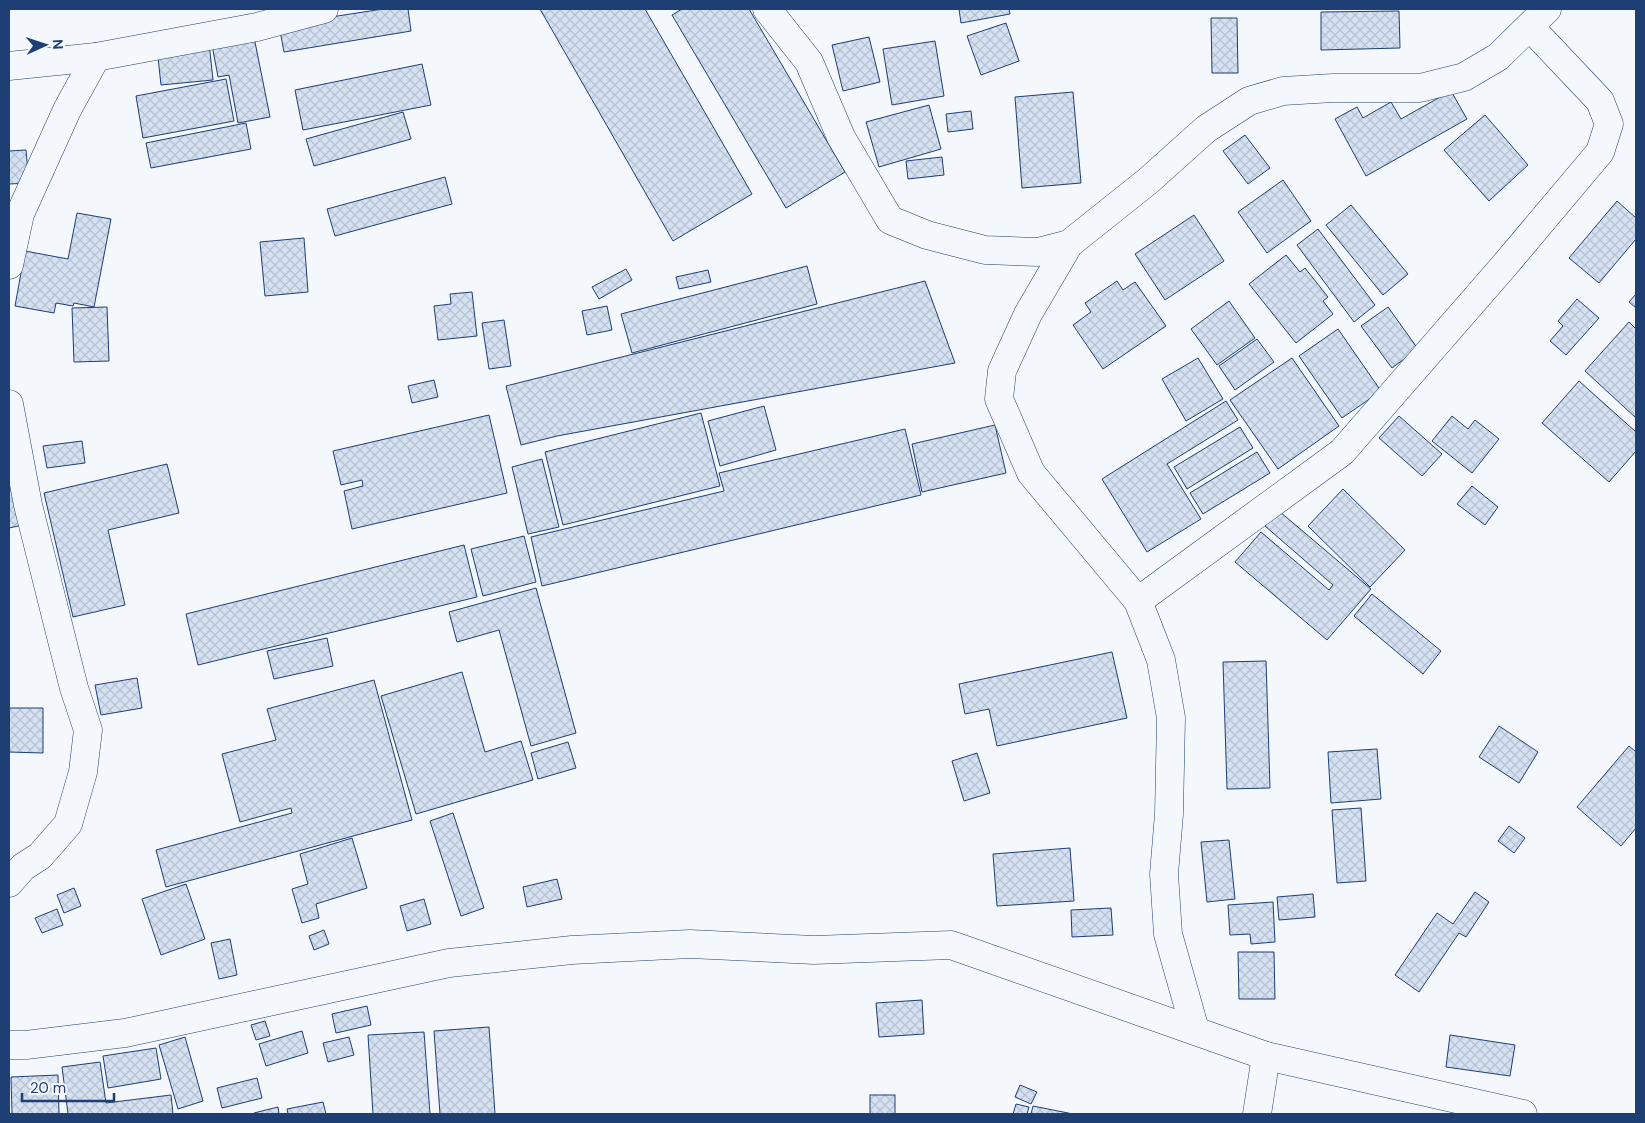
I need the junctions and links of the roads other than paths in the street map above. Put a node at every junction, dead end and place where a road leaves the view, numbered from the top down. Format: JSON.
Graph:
{"nodes":[{"id":1,"x":324,"y":9,"type":"edge"},
{"id":2,"x":767,"y":9,"type":"edge"},
{"id":3,"x":1539,"y":18,"type":"edge"},
{"id":4,"x":96,"y":57,"type":"junction"},
{"id":5,"x":9,"y":66,"type":"edge"},
{"id":6,"x":1069,"y":244,"type":"junction"},
{"id":7,"x":9,"y":265,"type":"edge"},
{"id":8,"x":9,"y":404,"type":"edge"},
{"id":9,"x":1138,"y":601,"type":"junction"},
{"id":10,"x":9,"y":883,"type":"edge"},
{"id":11,"x":1195,"y":1030,"type":"junction"},
{"id":12,"x":9,"y":1045,"type":"edge"},
{"id":13,"x":1266,"y":1056,"type":"junction"},
{"id":14,"x":1257,"y":1114,"type":"edge"},
{"id":15,"x":1523,"y":1114,"type":"edge"}],
"edges":[{"from":1,"to":4,"type":"street"},
{"from":2,"to":6,"type":"street"},
{"from":3,"to":6,"type":"street"},
{"from":3,"to":9,"type":"street"},
{"from":4,"to":5,"type":"street"},
{"from":4,"to":7,"type":"street"},
{"from":6,"to":9,"type":"street"},
{"from":8,"to":10,"type":"street"},
{"from":9,"to":11,"type":"street"},
{"from":11,"to":12,"type":"street"},
{"from":11,"to":13,"type":"street"},
{"from":13,"to":14,"type":"street"},
{"from":13,"to":15,"type":"street"}]}
